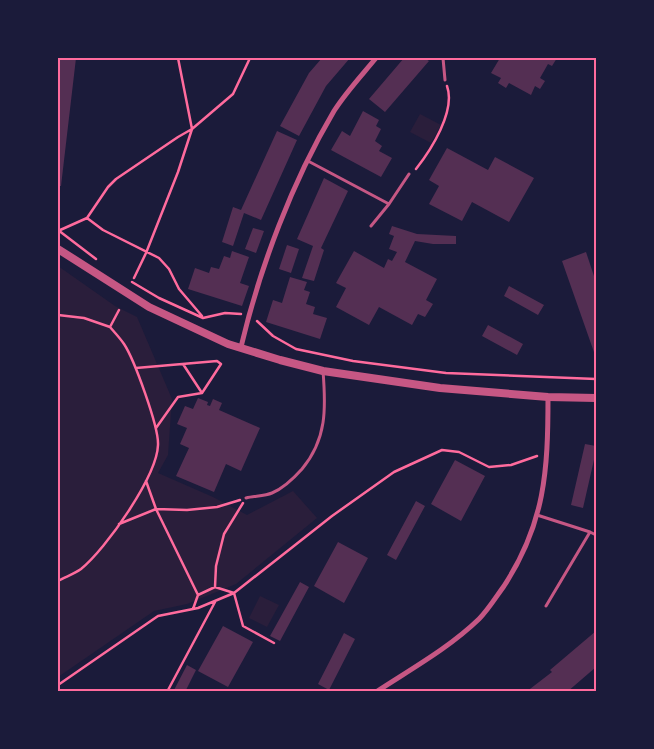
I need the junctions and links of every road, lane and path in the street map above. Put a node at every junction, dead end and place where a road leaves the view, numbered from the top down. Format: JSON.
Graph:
{"nodes":[{"id":1,"x":178,"y":58,"type":"edge"},
{"id":2,"x":250,"y":58,"type":"edge"},
{"id":3,"x":376,"y":58,"type":"edge"},
{"id":4,"x":443,"y":58,"type":"edge"},
{"id":5,"x":445,"y":80,"type":"joint"},
{"id":6,"x":192,"y":129,"type":"junction"},
{"id":7,"x":308,"y":162,"type":"junction"},
{"id":8,"x":408,"y":174,"type":"joint"},
{"id":9,"x":389,"y":204,"type":"junction"},
{"id":10,"x":87,"y":218,"type":"junction"},
{"id":11,"x":371,"y":226,"type":"dead end"},
{"id":12,"x":58,"y":231,"type":"edge"},
{"id":13,"x":58,"y":249,"type":"edge"},
{"id":14,"x":146,"y":253,"type":"junction"},
{"id":15,"x":102,"y":263,"type":"dead end"},
{"id":16,"x":134,"y":278,"type":"dead end"},
{"id":17,"x":126,"y":279,"type":"dead end"},
{"id":18,"x":119,"y":310,"type":"dead end"},
{"id":19,"x":242,"y":314,"type":"dead end"},
{"id":20,"x":58,"y":315,"type":"edge"},
{"id":21,"x":203,"y":318,"type":"junction"},
{"id":22,"x":255,"y":319,"type":"dead end"},
{"id":23,"x":110,"y":327,"type":"junction"},
{"id":24,"x":241,"y":347,"type":"junction"},
{"id":25,"x":182,"y":364,"type":"junction"},
{"id":26,"x":136,"y":368,"type":"junction"},
{"id":27,"x":323,"y":371,"type":"junction"},
{"id":28,"x":596,"y":379,"type":"edge"},
{"id":29,"x":202,"y":393,"type":"junction"},
{"id":30,"x":548,"y":398,"type":"junction"},
{"id":31,"x":596,"y":398,"type":"edge"},
{"id":32,"x":156,"y":428,"type":"junction"},
{"id":33,"x":548,"y":452,"type":"junction"},
{"id":34,"x":146,"y":481,"type":"junction"},
{"id":35,"x":246,"y":498,"type":"junction"},
{"id":36,"x":156,"y":509,"type":"junction"},
{"id":37,"x":538,"y":515,"type":"junction"},
{"id":38,"x":119,"y":524,"type":"junction"},
{"id":39,"x":590,"y":532,"type":"junction"},
{"id":40,"x":596,"y":534,"type":"edge"},
{"id":41,"x":58,"y":581,"type":"edge"},
{"id":42,"x":215,"y":587,"type":"junction"},
{"id":43,"x":234,"y":593,"type":"junction"},
{"id":44,"x":198,"y":595,"type":"junction"},
{"id":45,"x":216,"y":601,"type":"junction"},
{"id":46,"x":546,"y":606,"type":"dead end"},
{"id":47,"x":193,"y":609,"type":"junction"},
{"id":48,"x":274,"y":643,"type":"dead end"},
{"id":49,"x":58,"y":685,"type":"edge"},
{"id":50,"x":167,"y":692,"type":"edge"},
{"id":51,"x":376,"y":692,"type":"edge"}],
"edges":[{"from":1,"to":6,"type":"path"},
{"from":2,"to":6,"type":"path"},
{"from":3,"to":7,"type":"street"},
{"from":4,"to":5,"type":"lane"},
{"from":5,"to":8,"type":"path"},
{"from":6,"to":10,"type":"path"},
{"from":6,"to":14,"type":"path"},
{"from":7,"to":9,"type":"lane"},
{"from":7,"to":24,"type":"street"},
{"from":8,"to":9,"type":"lane"},
{"from":9,"to":11,"type":"lane"},
{"from":10,"to":12,"type":"path"},
{"from":10,"to":14,"type":"path"},
{"from":12,"to":15,"type":"path"},
{"from":13,"to":24,"type":"street"},
{"from":14,"to":16,"type":"path"},
{"from":14,"to":21,"type":"path"},
{"from":17,"to":21,"type":"path"},
{"from":18,"to":23,"type":"path"},
{"from":19,"to":21,"type":"path"},
{"from":20,"to":23,"type":"path"},
{"from":22,"to":28,"type":"path"},
{"from":23,"to":26,"type":"path"},
{"from":24,"to":27,"type":"street"},
{"from":25,"to":26,"type":"path"},
{"from":25,"to":29,"type":"path"},
{"from":25,"to":29,"type":"path"},
{"from":26,"to":32,"type":"path"},
{"from":27,"to":30,"type":"street"},
{"from":27,"to":35,"type":"lane"},
{"from":29,"to":32,"type":"path"},
{"from":30,"to":31,"type":"street"},
{"from":30,"to":33,"type":"street"},
{"from":32,"to":34,"type":"path"},
{"from":33,"to":37,"type":"street"},
{"from":33,"to":43,"type":"path"},
{"from":34,"to":36,"type":"path"},
{"from":34,"to":38,"type":"path"},
{"from":35,"to":36,"type":"path"},
{"from":35,"to":42,"type":"path"},
{"from":36,"to":38,"type":"path"},
{"from":36,"to":44,"type":"path"},
{"from":37,"to":39,"type":"lane"},
{"from":37,"to":51,"type":"street"},
{"from":38,"to":41,"type":"path"},
{"from":39,"to":40,"type":"lane"},
{"from":39,"to":46,"type":"lane"},
{"from":42,"to":43,"type":"path"},
{"from":42,"to":44,"type":"path"},
{"from":43,"to":45,"type":"path"},
{"from":43,"to":48,"type":"path"},
{"from":44,"to":47,"type":"path"},
{"from":45,"to":47,"type":"path"},
{"from":45,"to":50,"type":"path"},
{"from":47,"to":49,"type":"path"}]}
